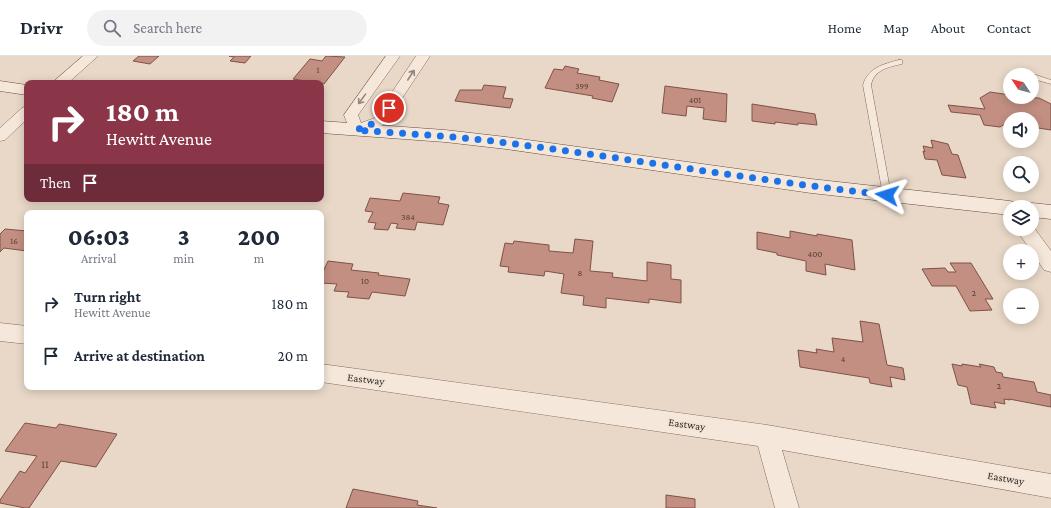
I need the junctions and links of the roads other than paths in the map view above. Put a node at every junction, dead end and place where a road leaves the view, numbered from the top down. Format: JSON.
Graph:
{"nodes":[{"id":1,"x":91,"y":56,"type":"edge"},
{"id":2,"x":393,"y":56,"type":"edge"},
{"id":3,"x":423,"y":56,"type":"edge"},
{"id":4,"x":899,"y":62,"type":"dead end"},
{"id":5,"x":1039,"y":78,"type":"edge"},
{"id":6,"x":63,"y":80,"type":"edge"},
{"id":7,"x":1051,"y":82,"type":"edge"},
{"id":8,"x":0,"y":86,"type":"edge"},
{"id":9,"x":24,"y":90,"type":"edge"},
{"id":10,"x":24,"y":114,"type":"edge"},
{"id":11,"x":324,"y":127,"type":"edge"},
{"id":12,"x":356,"y":130,"type":"junction"},
{"id":13,"x":0,"y":136,"type":"edge"},
{"id":14,"x":887,"y":195,"type":"junction"},
{"id":15,"x":1003,"y":207,"type":"edge"},
{"id":16,"x":1039,"y":211,"type":"edge"},
{"id":17,"x":1051,"y":212,"type":"edge"},
{"id":18,"x":1030,"y":236,"type":"edge"},
{"id":19,"x":1051,"y":265,"type":"edge"},
{"id":20,"x":0,"y":332,"type":"edge"},
{"id":21,"x":24,"y":335,"type":"edge"},
{"id":22,"x":324,"y":373,"type":"edge"},
{"id":23,"x":767,"y":436,"type":"junction"},
{"id":24,"x":1051,"y":486,"type":"edge"},
{"id":25,"x":787,"y":508,"type":"edge"}],
"edges":[{"from":1,"to":6,"type":"street"},
{"from":2,"to":12,"type":"street","one_way":true},
{"from":12,"to":3,"type":"street","one_way":true},
{"from":4,"to":14,"type":"lane"},
{"from":5,"to":7,"type":"lane"},
{"from":8,"to":9,"type":"main road"},
{"from":10,"to":13,"type":"street"},
{"from":11,"to":12,"type":"main road"},
{"from":12,"to":14,"type":"main road"},
{"from":14,"to":15,"type":"main road"},
{"from":16,"to":17,"type":"main road"},
{"from":18,"to":19,"type":"street"},
{"from":20,"to":21,"type":"street"},
{"from":22,"to":23,"type":"street","name":"Eastway"},
{"from":23,"to":24,"type":"street","name":"Eastway"},
{"from":23,"to":25,"type":"street"}]}
